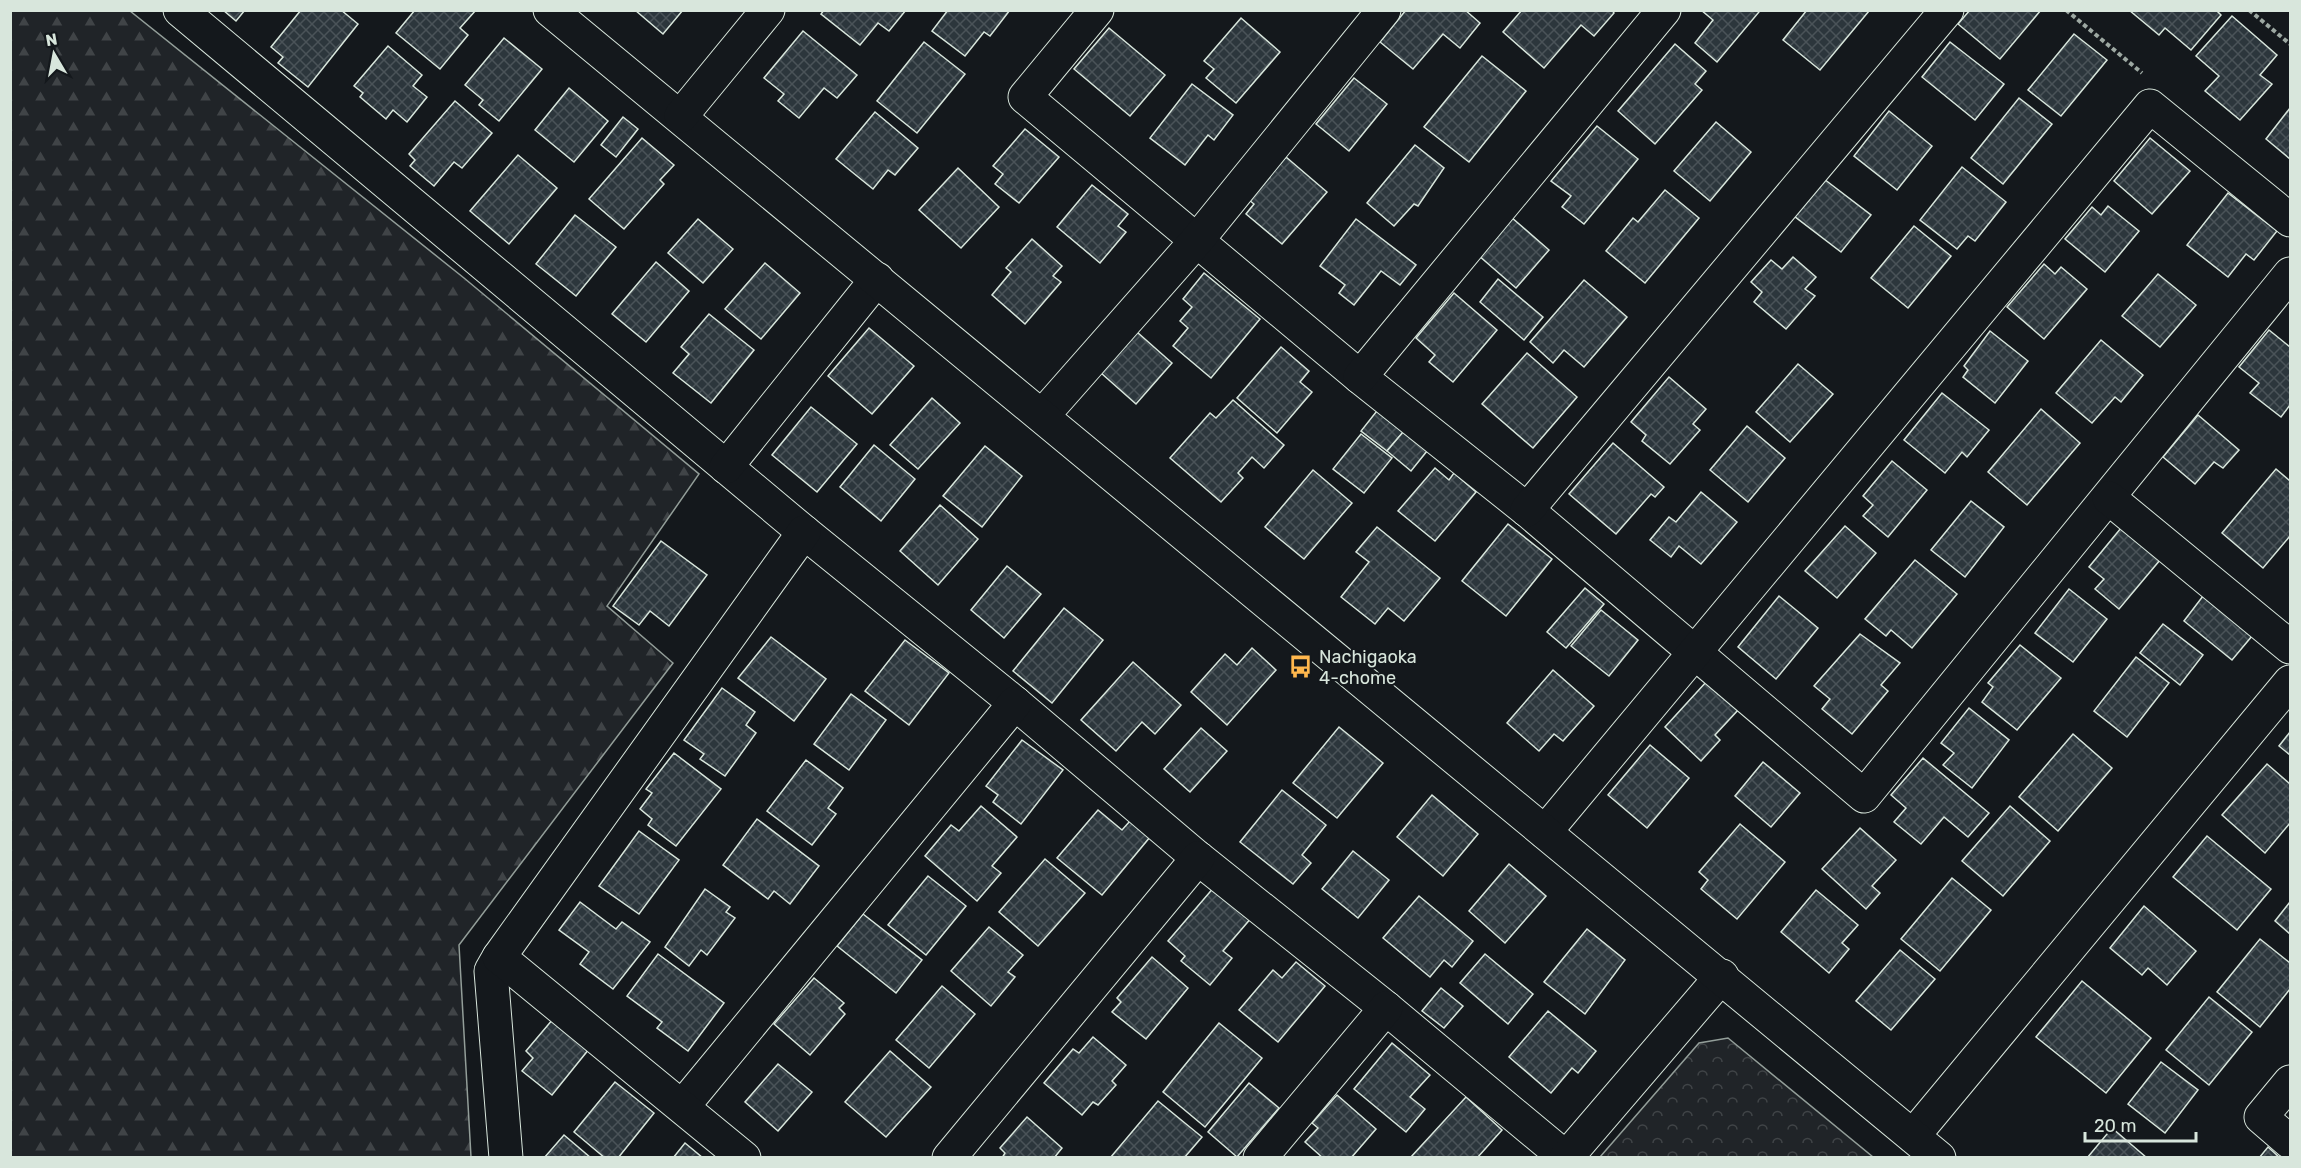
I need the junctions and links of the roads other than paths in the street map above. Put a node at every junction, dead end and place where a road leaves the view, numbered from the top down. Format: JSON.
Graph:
{"nodes":[{"id":1,"x":180,"y":10,"type":"edge"},
{"id":2,"x":550,"y":10,"type":"edge"},
{"id":3,"x":768,"y":10,"type":"edge"},
{"id":4,"x":1097,"y":10,"type":"edge"},
{"id":5,"x":1383,"y":10,"type":"edge"},
{"id":6,"x":1664,"y":10,"type":"edge"},
{"id":7,"x":1947,"y":10,"type":"edge"},
{"id":8,"x":681,"y":116,"type":"junction"},
{"id":9,"x":2290,"y":220,"type":"edge"},
{"id":10,"x":1198,"y":239,"type":"junction"},
{"id":11,"x":2290,"y":274,"type":"edge"},
{"id":12,"x":878,"y":279,"type":"junction"},
{"id":13,"x":1359,"y":377,"type":"junction"},
{"id":14,"x":1043,"y":415,"type":"junction"},
{"id":15,"x":726,"y":467,"type":"junction"},
{"id":16,"x":2109,"y":498,"type":"junction"},
{"id":17,"x":1527,"y":510,"type":"junction"},
{"id":18,"x":804,"y":532,"type":"junction"},
{"id":19,"x":2290,"y":647,"type":"edge"},
{"id":20,"x":1695,"y":654,"type":"junction"},
{"id":21,"x":2290,"y":682,"type":"edge"},
{"id":22,"x":1015,"y":703,"type":"junction"},
{"id":23,"x":1545,"y":832,"type":"junction"},
{"id":24,"x":1198,"y":858,"type":"junction"},
{"id":25,"x":499,"y":957,"type":"junction"},
{"id":26,"x":1722,"y":976,"type":"junction"},
{"id":27,"x":1386,"y":1008,"type":"junction"},
{"id":28,"x":2290,"y":1082,"type":"edge"},
{"id":29,"x":683,"y":1106,"type":"junction"},
{"id":30,"x":1913,"y":1136,"type":"junction"},
{"id":31,"x":2290,"y":1142,"type":"edge"},
{"id":32,"x":506,"y":1158,"type":"edge"},
{"id":33,"x":744,"y":1158,"type":"edge"},
{"id":34,"x":949,"y":1158,"type":"edge"},
{"id":35,"x":1260,"y":1158,"type":"edge"},
{"id":36,"x":1566,"y":1158,"type":"edge"},
{"id":37,"x":1939,"y":1158,"type":"edge"}],
"edges":[{"from":1,"to":15,"type":"street"},
{"from":2,"to":8,"type":"street"},
{"from":3,"to":8,"type":"street"},
{"from":4,"to":10,"type":"street"},
{"from":5,"to":10,"type":"street"},
{"from":6,"to":13,"type":"street"},
{"from":7,"to":17,"type":"street"},
{"from":8,"to":12,"type":"street"},
{"from":9,"to":20,"type":"street"},
{"from":10,"to":13,"type":"street"},
{"from":10,"to":14,"type":"street"},
{"from":11,"to":16,"type":"street"},
{"from":12,"to":14,"type":"street"},
{"from":12,"to":15,"type":"street"},
{"from":13,"to":17,"type":"street"},
{"from":14,"to":23,"type":"street"},
{"from":15,"to":18,"type":"street"},
{"from":16,"to":19,"type":"street"},
{"from":16,"to":20,"type":"street"},
{"from":17,"to":20,"type":"street"},
{"from":18,"to":22,"type":"street"},
{"from":18,"to":25,"type":"street"},
{"from":20,"to":23,"type":"street"},
{"from":21,"to":30,"type":"street"},
{"from":22,"to":24,"type":"street"},
{"from":22,"to":29,"type":"street"},
{"from":23,"to":26,"type":"street"},
{"from":24,"to":27,"type":"street"},
{"from":24,"to":34,"type":"street"},
{"from":25,"to":29,"type":"street"},
{"from":25,"to":32,"type":"street"},
{"from":26,"to":30,"type":"street"},
{"from":26,"to":36,"type":"street"},
{"from":27,"to":35,"type":"street"},
{"from":27,"to":36,"type":"street"},
{"from":28,"to":31,"type":"street"},
{"from":29,"to":33,"type":"street"},
{"from":30,"to":37,"type":"street"}]}
